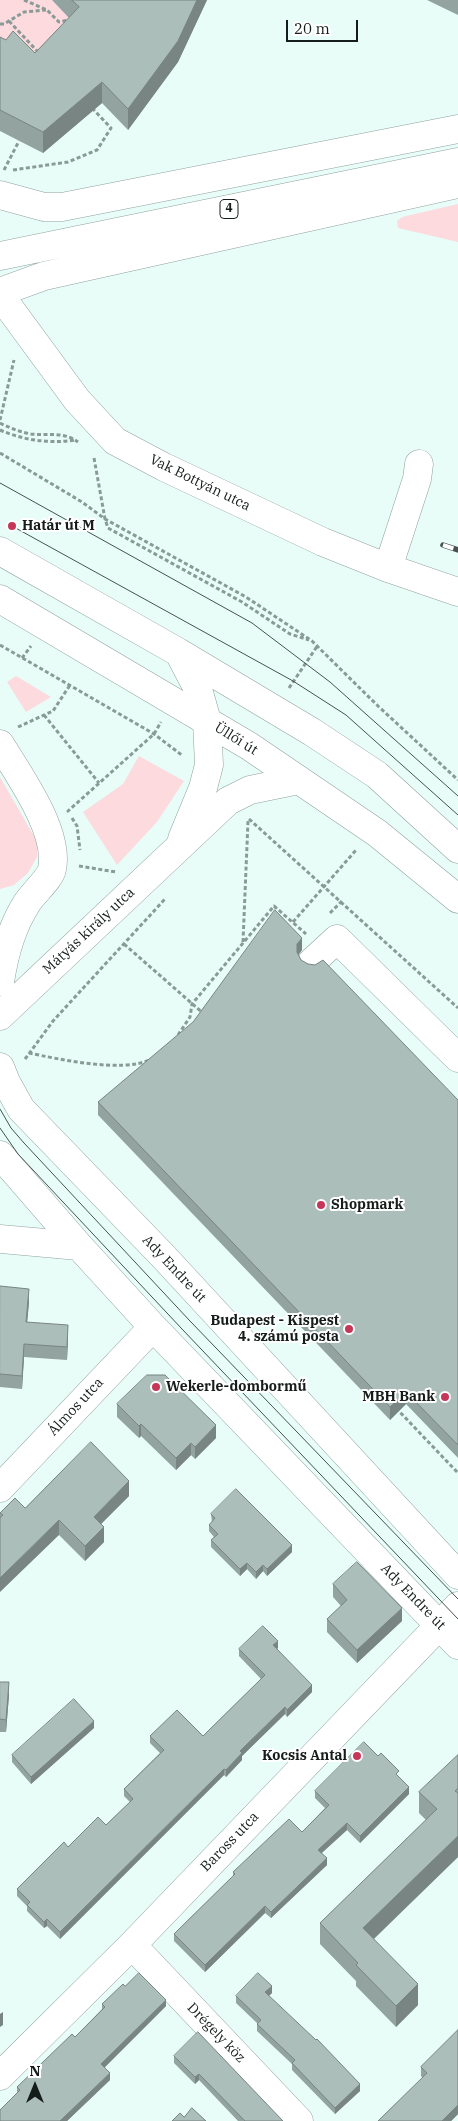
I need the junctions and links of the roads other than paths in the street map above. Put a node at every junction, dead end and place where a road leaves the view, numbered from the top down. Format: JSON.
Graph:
{"nodes":[{"id":1,"x":458,"y":129,"type":"edge"},
{"id":2,"x":458,"y":162,"type":"edge"},
{"id":3,"x":1,"y":179,"type":"edge"},
{"id":4,"x":458,"y":184,"type":"edge"},
{"id":5,"x":44,"y":207,"type":"junction"},
{"id":6,"x":0,"y":217,"type":"edge"},
{"id":7,"x":0,"y":256,"type":"edge"},
{"id":8,"x":0,"y":294,"type":"edge"},
{"id":9,"x":419,"y":464,"type":"dead end"},
{"id":10,"x":0,"y":550,"type":"edge"},
{"id":11,"x":388,"y":568,"type":"junction"},
{"id":12,"x":458,"y":592,"type":"edge"},
{"id":13,"x":0,"y":599,"type":"edge"},
{"id":14,"x":178,"y":652,"type":"junction"},
{"id":15,"x":207,"y":721,"type":"junction"},
{"id":16,"x":9,"y":735,"type":"edge"},
{"id":17,"x":299,"y":780,"type":"junction"},
{"id":18,"x":179,"y":847,"type":"junction"},
{"id":19,"x":458,"y":849,"type":"edge"},
{"id":20,"x":458,"y":900,"type":"edge"},
{"id":21,"x":26,"y":904,"type":"junction"},
{"id":22,"x":0,"y":911,"type":"edge"},
{"id":23,"x":324,"y":951,"type":"road end"},
{"id":24,"x":0,"y":982,"type":"edge"},
{"id":25,"x":0,"y":1016,"type":"edge"},
{"id":26,"x":458,"y":1058,"type":"edge"},
{"id":27,"x":10,"y":1066,"type":"edge"},
{"id":28,"x":0,"y":1155,"type":"edge"},
{"id":29,"x":0,"y":1239,"type":"edge"},
{"id":30,"x":79,"y":1246,"type":"junction"},
{"id":31,"x":153,"y":1327,"type":"junction"},
{"id":32,"x":0,"y":1488,"type":"edge"},
{"id":33,"x":458,"y":1575,"type":"edge"},
{"id":34,"x":449,"y":1615,"type":"edge"},
{"id":35,"x":458,"y":1645,"type":"edge"},
{"id":36,"x":132,"y":1945,"type":"junction"},
{"id":37,"x":0,"y":2076,"type":"edge"},
{"id":38,"x":300,"y":2121,"type":"edge"}],
"edges":[{"from":1,"to":5,"type":"main road"},
{"from":2,"to":7,"type":"main road","number":"4"},
{"from":3,"to":5,"type":"main road"},
{"from":4,"to":8,"type":"main road"},
{"from":5,"to":6,"type":"main road"},
{"from":8,"to":11,"type":"main road","name":"Vak Bottyán utca"},
{"from":9,"to":11,"type":"main road"},
{"from":10,"to":14,"type":"main road"},
{"from":11,"to":12,"type":"main road","name":"Vak Bottyán utca"},
{"from":13,"to":15,"type":"main road","name":"Üllői út"},
{"from":14,"to":15,"type":"main road"},
{"from":14,"to":19,"type":"main road"},
{"from":15,"to":17,"type":"main road","name":"Üllői út"},
{"from":15,"to":18,"type":"main road"},
{"from":16,"to":21,"type":"main road"},
{"from":17,"to":18,"type":"main road","name":"Mátyás király utca"},
{"from":17,"to":20,"type":"main road","name":"Üllői út"},
{"from":18,"to":25,"type":"main road","name":"Mátyás király utca"},
{"from":21,"to":22,"type":"main road"},
{"from":21,"to":24,"type":"main road"},
{"from":23,"to":26,"type":"main road"},
{"from":27,"to":33,"type":"main road","name":"Ady Endre út"},
{"from":28,"to":30,"type":"main road","name":"Ady Endre út"},
{"from":29,"to":30,"type":"main road"},
{"from":30,"to":31,"type":"main road","name":"Ady Endre út"},
{"from":31,"to":32,"type":"main road","name":"Álmos utca"},
{"from":31,"to":34,"type":"main road","name":"Ady Endre út"},
{"from":34,"to":35,"type":"main road","name":"Ady Endre út"},
{"from":34,"to":36,"type":"main road","name":"Baross utca"},
{"from":36,"to":37,"type":"main road","name":"Baross utca"},
{"from":36,"to":38,"type":"main road","name":"Drégely köz"}]}
